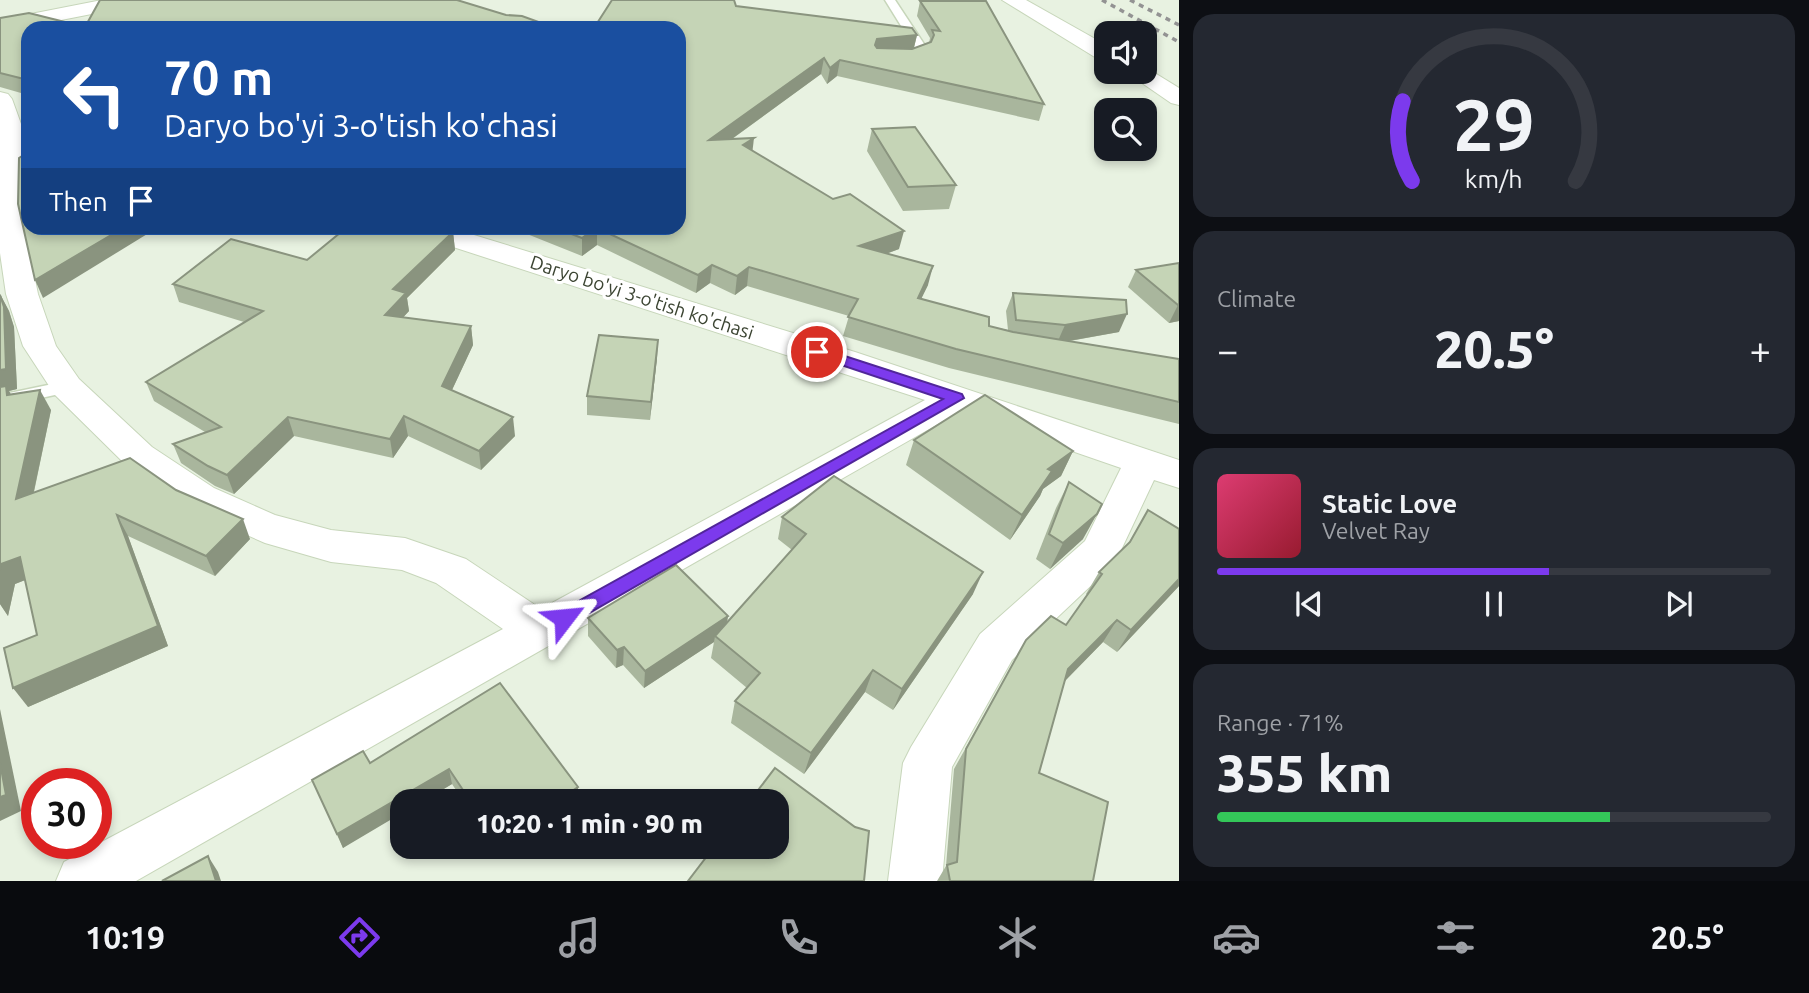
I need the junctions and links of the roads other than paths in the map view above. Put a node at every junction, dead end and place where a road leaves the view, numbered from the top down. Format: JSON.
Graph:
{"nodes":[{"id":1,"x":152,"y":0,"type":"edge"},
{"id":2,"x":890,"y":0,"type":"edge"},
{"id":3,"x":1012,"y":0,"type":"edge"},
{"id":4,"x":25,"y":21,"type":"edge"},
{"id":5,"x":21,"y":22,"type":"edge"},
{"id":6,"x":0,"y":26,"type":"edge"},
{"id":7,"x":1094,"y":47,"type":"edge"},
{"id":8,"x":898,"y":59,"type":"edge"},
{"id":9,"x":1156,"y":84,"type":"edge"},
{"id":10,"x":0,"y":98,"type":"edge"},
{"id":11,"x":1179,"y":98,"type":"edge"},
{"id":12,"x":21,"y":103,"type":"edge"},
{"id":13,"x":5,"y":223,"type":"edge"},
{"id":14,"x":447,"y":235,"type":"edge"},
{"id":15,"x":67,"y":387,"type":"junction"},
{"id":16,"x":957,"y":398,"type":"junction"},
{"id":17,"x":0,"y":401,"type":"edge"},
{"id":18,"x":1161,"y":468,"type":"edge"},
{"id":19,"x":540,"y":631,"type":"junction"},
{"id":20,"x":83,"y":881,"type":"edge"},
{"id":21,"x":915,"y":881,"type":"edge"}],
"edges":[{"from":1,"to":4,"type":"street"},
{"from":2,"to":8,"type":"lane"},
{"from":3,"to":7,"type":"street"},
{"from":5,"to":6,"type":"street"},
{"from":9,"to":11,"type":"street"},
{"from":10,"to":12,"type":"street"},
{"from":10,"to":13,"type":"street"},
{"from":13,"to":15,"type":"street"},
{"from":14,"to":16,"type":"street","name":"Daryo bo'yi 3-o'tish ko'chasi"},
{"from":15,"to":17,"type":"lane"},
{"from":15,"to":19,"type":"street"},
{"from":16,"to":18,"type":"street","name":"Daryo bo'yi 3-o'tish ko'chasi"},
{"from":16,"to":19,"type":"street"},
{"from":18,"to":21,"type":"street"},
{"from":19,"to":20,"type":"street"}]}
